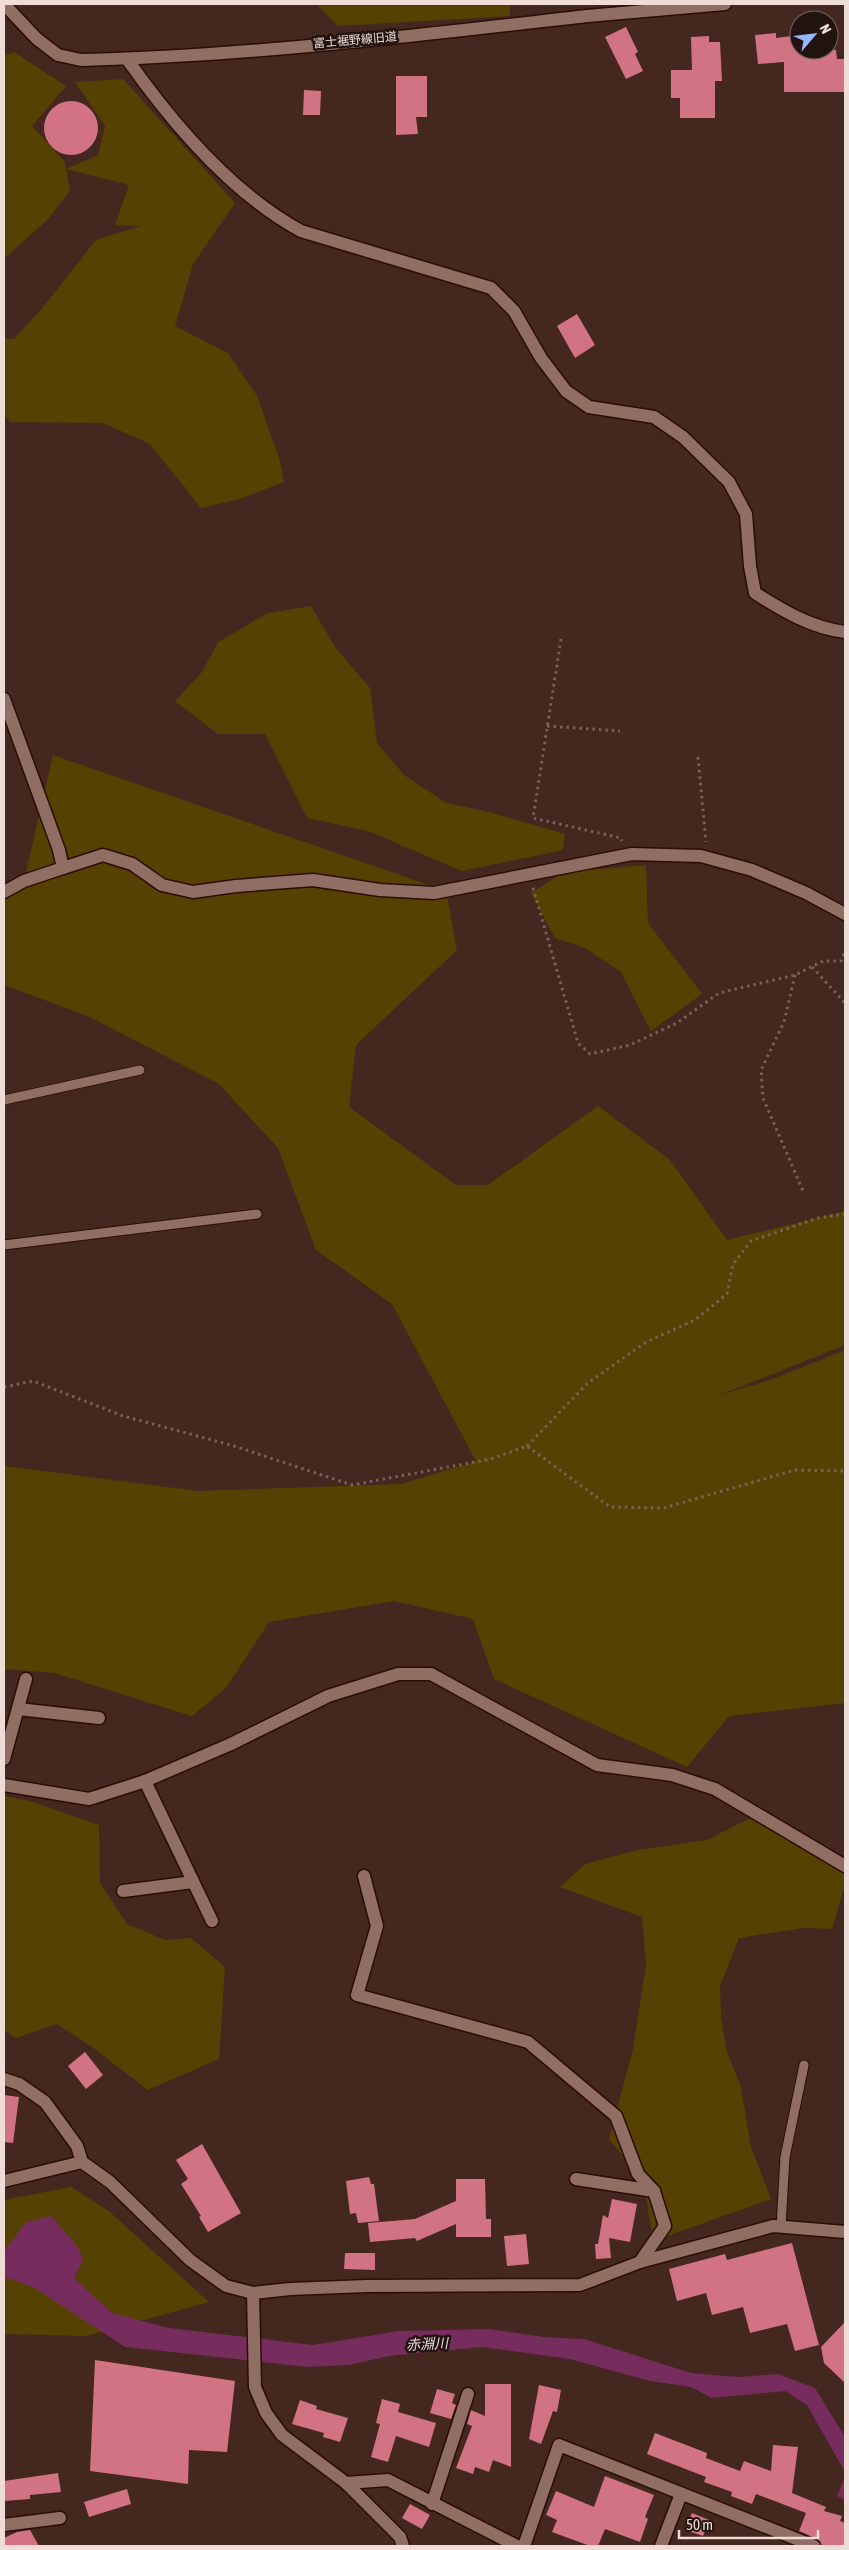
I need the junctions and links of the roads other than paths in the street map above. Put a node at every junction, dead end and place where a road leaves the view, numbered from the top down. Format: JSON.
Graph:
{"nodes":[{"id":1,"x":4,"y":4,"type":"edge"},
{"id":2,"x":725,"y":4,"type":"edge"},
{"id":3,"x":127,"y":59,"type":"junction"},
{"id":4,"x":845,"y":632,"type":"edge"},
{"id":5,"x":4,"y":699,"type":"edge"},
{"id":6,"x":63,"y":868,"type":"junction"},
{"id":7,"x":4,"y":892,"type":"edge"},
{"id":8,"x":845,"y":914,"type":"edge"},
{"id":9,"x":140,"y":1070,"type":"dead end"},
{"id":10,"x":4,"y":1100,"type":"edge"},
{"id":11,"x":257,"y":1214,"type":"dead end"},
{"id":12,"x":4,"y":1245,"type":"edge"},
{"id":13,"x":26,"y":1679,"type":"dead end"},
{"id":14,"x":18,"y":1709,"type":"junction"},
{"id":15,"x":100,"y":1718,"type":"dead end"},
{"id":16,"x":4,"y":1759,"type":"edge"},
{"id":17,"x":145,"y":1781,"type":"junction"},
{"id":18,"x":4,"y":1785,"type":"edge"},
{"id":19,"x":845,"y":1866,"type":"edge"},
{"id":20,"x":364,"y":1876,"type":"dead end"},
{"id":21,"x":193,"y":1882,"type":"junction"},
{"id":22,"x":123,"y":1891,"type":"dead end"},
{"id":23,"x":212,"y":1920,"type":"dead end"},
{"id":24,"x":804,"y":2065,"type":"dead end"},
{"id":25,"x":4,"y":2080,"type":"edge"},
{"id":26,"x":82,"y":2162,"type":"junction"},
{"id":27,"x":576,"y":2179,"type":"dead end"},
{"id":28,"x":4,"y":2181,"type":"edge"},
{"id":29,"x":654,"y":2191,"type":"junction"},
{"id":30,"x":781,"y":2226,"type":"junction"},
{"id":31,"x":845,"y":2232,"type":"edge"},
{"id":32,"x":640,"y":2262,"type":"junction"},
{"id":33,"x":253,"y":2293,"type":"junction"},
{"id":34,"x":468,"y":2394,"type":"dead end"},
{"id":35,"x":346,"y":2483,"type":"junction"},
{"id":36,"x":681,"y":2494,"type":"junction"},
{"id":37,"x":432,"y":2504,"type":"junction"},
{"id":38,"x":60,"y":2518,"type":"dead end"},
{"id":39,"x":4,"y":2525,"type":"edge"},
{"id":40,"x":403,"y":2546,"type":"edge"},
{"id":41,"x":517,"y":2546,"type":"edge"},
{"id":42,"x":524,"y":2546,"type":"edge"},
{"id":43,"x":661,"y":2546,"type":"edge"},
{"id":44,"x":814,"y":2546,"type":"edge"}],
"edges":[{"from":1,"to":3,"type":"street","name":"富士裾野線旧道"},
{"from":2,"to":3,"type":"street","name":"富士裾野線旧道"},
{"from":3,"to":4,"type":"street"},
{"from":5,"to":6,"type":"street"},
{"from":6,"to":7,"type":"street"},
{"from":6,"to":8,"type":"street"},
{"from":9,"to":10,"type":"lane"},
{"from":11,"to":12,"type":"lane"},
{"from":13,"to":14,"type":"street"},
{"from":14,"to":15,"type":"street"},
{"from":14,"to":16,"type":"street"},
{"from":17,"to":18,"type":"street"},
{"from":17,"to":19,"type":"street"},
{"from":17,"to":21,"type":"street"},
{"from":20,"to":29,"type":"street"},
{"from":21,"to":22,"type":"street"},
{"from":21,"to":23,"type":"street"},
{"from":24,"to":30,"type":"lane"},
{"from":25,"to":26,"type":"street"},
{"from":26,"to":28,"type":"street"},
{"from":26,"to":33,"type":"street"},
{"from":27,"to":29,"type":"street"},
{"from":29,"to":32,"type":"street"},
{"from":30,"to":31,"type":"street"},
{"from":30,"to":32,"type":"street"},
{"from":32,"to":33,"type":"street"},
{"from":33,"to":35,"type":"street"},
{"from":34,"to":37,"type":"street"},
{"from":35,"to":37,"type":"street"},
{"from":35,"to":40,"type":"street"},
{"from":36,"to":42,"type":"street"},
{"from":36,"to":43,"type":"street"},
{"from":36,"to":44,"type":"street"},
{"from":37,"to":41,"type":"street"},
{"from":38,"to":39,"type":"street"}]}
